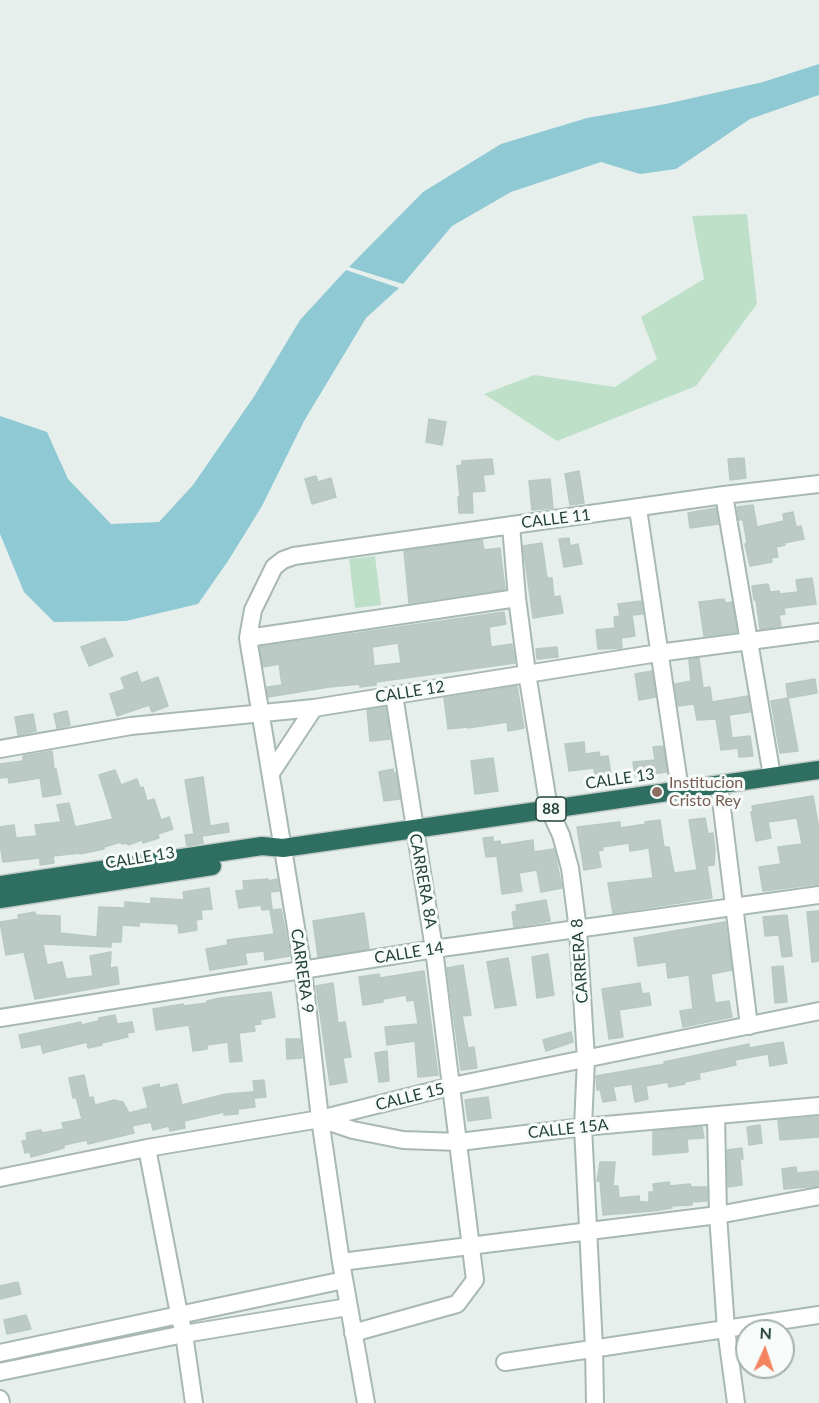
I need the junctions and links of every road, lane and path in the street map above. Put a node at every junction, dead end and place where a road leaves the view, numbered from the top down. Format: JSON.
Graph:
{"nodes":[{"id":1,"x":819,"y":484,"type":"edge"},
{"id":2,"x":724,"y":495,"type":"junction"},
{"id":3,"x":638,"y":509,"type":"junction"},
{"id":4,"x":512,"y":525,"type":"junction"},
{"id":5,"x":294,"y":556,"type":"joint"},
{"id":6,"x":517,"y":598,"type":"junction"},
{"id":7,"x":819,"y":632,"type":"edge"},
{"id":8,"x":248,"y":638,"type":"junction"},
{"id":9,"x":749,"y":641,"type":"junction"},
{"id":10,"x":658,"y":653,"type":"junction"},
{"id":11,"x":527,"y":673,"type":"junction"},
{"id":12,"x":394,"y":695,"type":"junction"},
{"id":13,"x":314,"y":708,"type":"junction"},
{"id":14,"x":261,"y":714,"type":"junction"},
{"id":15,"x":0,"y":749,"type":"edge"},
{"id":16,"x":819,"y":770,"type":"edge"},
{"id":17,"x":271,"y":773,"type":"junction"},
{"id":18,"x":772,"y":776,"type":"junction"},
{"id":19,"x":719,"y":784,"type":"junction"},
{"id":20,"x":680,"y":790,"type":"junction"},
{"id":21,"x":549,"y":809,"type":"junction"},
{"id":22,"x":414,"y":829,"type":"junction"},
{"id":23,"x":284,"y":848,"type":"junction"},
{"id":24,"x":0,"y":885,"type":"edge"},
{"id":25,"x":819,"y":895,"type":"edge"},
{"id":26,"x":0,"y":899,"type":"edge"},
{"id":27,"x":733,"y":907,"type":"junction"},
{"id":28,"x":578,"y":930,"type":"junction"},
{"id":29,"x":434,"y":949,"type":"junction"},
{"id":30,"x":303,"y":970,"type":"junction"},
{"id":31,"x":819,"y":1011,"type":"edge"},
{"id":32,"x":0,"y":1018,"type":"edge"},
{"id":33,"x":749,"y":1026,"type":"junction"},
{"id":34,"x":586,"y":1059,"type":"junction"},
{"id":35,"x":452,"y":1086,"type":"junction"},
{"id":36,"x":819,"y":1106,"type":"edge"},
{"id":37,"x":716,"y":1116,"type":"junction"},
{"id":38,"x":320,"y":1119,"type":"junction"},
{"id":39,"x":583,"y":1127,"type":"junction"},
{"id":40,"x":459,"y":1142,"type":"junction"},
{"id":41,"x":147,"y":1148,"type":"junction"},
{"id":42,"x":0,"y":1178,"type":"edge"},
{"id":43,"x":819,"y":1196,"type":"edge"},
{"id":44,"x":718,"y":1215,"type":"junction"},
{"id":45,"x":587,"y":1232,"type":"junction"},
{"id":46,"x":472,"y":1246,"type":"junction"},
{"id":47,"x":341,"y":1262,"type":"junction"},
{"id":48,"x":344,"y":1280,"type":"junction"},
{"id":49,"x":348,"y":1307,"type":"junction"},
{"id":50,"x":179,"y":1314,"type":"junction"},
{"id":51,"x":819,"y":1315,"type":"edge"},
{"id":52,"x":726,"y":1329,"type":"junction"},
{"id":53,"x":353,"y":1333,"type":"junction"},
{"id":54,"x":184,"y":1334,"type":"junction"},
{"id":55,"x":594,"y":1348,"type":"junction"},
{"id":56,"x":0,"y":1353,"type":"edge"},
{"id":57,"x":506,"y":1362,"type":"dead end"},
{"id":58,"x":0,"y":1372,"type":"edge"},
{"id":59,"x":194,"y":1403,"type":"edge"},
{"id":60,"x":366,"y":1403,"type":"edge"},
{"id":61,"x":595,"y":1403,"type":"edge"},
{"id":62,"x":736,"y":1403,"type":"edge"}],
"edges":[{"from":1,"to":2,"type":"street","name":"CALLE 11"},
{"from":2,"to":3,"type":"street","name":"CALLE 11"},
{"from":2,"to":9,"type":"street"},
{"from":3,"to":4,"type":"street","name":"CALLE 11"},
{"from":3,"to":10,"type":"street"},
{"from":4,"to":5,"type":"street","name":"CALLE 11"},
{"from":4,"to":6,"type":"street","name":"CARRERA 8"},
{"from":5,"to":8,"type":"street","name":"CARRERA 9"},
{"from":6,"to":8,"type":"street"},
{"from":6,"to":11,"type":"street","name":"CARRERA 8"},
{"from":7,"to":9,"type":"street","name":"CALLE 12"},
{"from":8,"to":14,"type":"street","name":"CARRERA 9"},
{"from":9,"to":10,"type":"street","name":"CALLE 12"},
{"from":9,"to":18,"type":"street"},
{"from":10,"to":11,"type":"street","name":"CALLE 12"},
{"from":10,"to":20,"type":"street"},
{"from":11,"to":12,"type":"street","name":"CALLE 12"},
{"from":11,"to":21,"type":"street","name":"CARRERA 8"},
{"from":12,"to":13,"type":"street","name":"CALLE 12"},
{"from":12,"to":22,"type":"street","name":"CARRERA 8A"},
{"from":13,"to":14,"type":"street","name":"CALLE 12"},
{"from":13,"to":17,"type":"street"},
{"from":14,"to":15,"type":"street","name":"CALLE 12"},
{"from":14,"to":17,"type":"street","name":"CARRERA 9"},
{"from":16,"to":18,"type":"highway","name":"CALLE 13","number":"88"},
{"from":17,"to":23,"type":"street","name":"CARRERA 9"},
{"from":18,"to":19,"type":"highway","name":"CALLE 13","number":"88"},
{"from":19,"to":20,"type":"highway","name":"CALLE 13","number":"88"},
{"from":19,"to":27,"type":"street"},
{"from":20,"to":21,"type":"highway","name":"CALLE 13","number":"88"},
{"from":21,"to":22,"type":"highway","name":"CALLE 13","number":"88"},
{"from":21,"to":28,"type":"street","name":"CARRERA 8"},
{"from":22,"to":23,"type":"highway","name":"CALLE 13","number":"88"},
{"from":22,"to":29,"type":"street","name":"CARRERA 8A"},
{"from":23,"to":24,"type":"highway","name":"CALLE 13","number":"88"},
{"from":23,"to":26,"type":"highway","name":"CALLE 13","number":"88"},
{"from":23,"to":30,"type":"street","name":"CARRERA 9"},
{"from":25,"to":27,"type":"street","name":"CALLE 14"},
{"from":27,"to":28,"type":"street","name":"CALLE 14"},
{"from":27,"to":33,"type":"street"},
{"from":28,"to":29,"type":"street","name":"CALLE 14"},
{"from":28,"to":34,"type":"street","name":"CARRERA 8"},
{"from":29,"to":30,"type":"street","name":"CALLE 14"},
{"from":29,"to":35,"type":"street","name":"CARRERA 8A"},
{"from":30,"to":32,"type":"street","name":"CALLE 14"},
{"from":30,"to":38,"type":"street","name":"CARRERA 9"},
{"from":31,"to":33,"type":"street","name":"CALLE 15"},
{"from":33,"to":34,"type":"street","name":"CALLE 15"},
{"from":34,"to":35,"type":"street","name":"CALLE 15"},
{"from":34,"to":39,"type":"street","name":"CARRERA 8"},
{"from":35,"to":38,"type":"street","name":"CALLE 15"},
{"from":35,"to":40,"type":"street","name":"CARRERA 8A"},
{"from":36,"to":37,"type":"street","name":"CALLE 15A"},
{"from":37,"to":39,"type":"street","name":"CALLE 15A"},
{"from":37,"to":44,"type":"street"},
{"from":38,"to":40,"type":"street","name":"CALLE 15A"},
{"from":38,"to":41,"type":"street","name":"CALLE 15"},
{"from":38,"to":47,"type":"street","name":"CARRERA 9"},
{"from":39,"to":40,"type":"street","name":"CALLE 15A"},
{"from":39,"to":45,"type":"street","name":"CARRERA 8"},
{"from":40,"to":46,"type":"street","name":"CARRERA 8A"},
{"from":41,"to":42,"type":"street","name":"CALLE 15"},
{"from":41,"to":50,"type":"street"},
{"from":43,"to":44,"type":"street"},
{"from":44,"to":45,"type":"street"},
{"from":44,"to":52,"type":"street"},
{"from":45,"to":46,"type":"street"},
{"from":45,"to":55,"type":"street","name":"CARRERA 8"},
{"from":46,"to":47,"type":"street"},
{"from":46,"to":53,"type":"street","name":"CARRERA 8A"},
{"from":47,"to":48,"type":"street","name":"CARRERA 9"},
{"from":48,"to":49,"type":"street","name":"CARRERA 9"},
{"from":48,"to":50,"type":"street"},
{"from":49,"to":53,"type":"street","name":"CARRERA 9"},
{"from":49,"to":54,"type":"street"},
{"from":50,"to":54,"type":"street"},
{"from":50,"to":56,"type":"street"},
{"from":51,"to":52,"type":"street"},
{"from":52,"to":55,"type":"street"},
{"from":52,"to":62,"type":"street"},
{"from":53,"to":60,"type":"street","name":"CARRERA 9"},
{"from":54,"to":58,"type":"street"},
{"from":54,"to":59,"type":"street"},
{"from":55,"to":57,"type":"street"},
{"from":55,"to":61,"type":"street","name":"CARRERA 8"}]}
